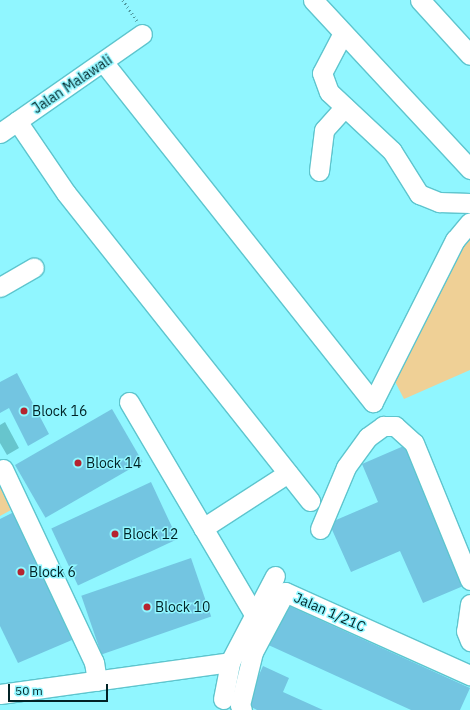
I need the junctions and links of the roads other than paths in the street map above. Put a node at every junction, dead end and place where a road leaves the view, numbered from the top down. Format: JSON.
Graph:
{"nodes":[{"id":1,"x":313,"y":0,"type":"edge"},
{"id":2,"x":420,"y":0,"type":"edge"},
{"id":3,"x":343,"y":33,"type":"junction"},
{"id":4,"x":142,"y":34,"type":"road end"},
{"id":5,"x":470,"y":55,"type":"edge"},
{"id":6,"x":104,"y":63,"type":"junction"},
{"id":7,"x":345,"y":107,"type":"junction"},
{"id":8,"x":17,"y":121,"type":"junction"},
{"id":9,"x":0,"y":133,"type":"edge"},
{"id":10,"x":470,"y":169,"type":"edge"},
{"id":11,"x":319,"y":171,"type":"dead end"},
{"id":12,"x":470,"y":203,"type":"edge"},
{"id":13,"x":470,"y":222,"type":"edge"},
{"id":14,"x":34,"y":268,"type":"dead end"},
{"id":15,"x":0,"y":287,"type":"edge"},
{"id":16,"x":129,"y":402,"type":"dead end"},
{"id":17,"x":3,"y":469,"type":"dead end"},
{"id":18,"x":288,"y":473,"type":"junction"},
{"id":19,"x":310,"y":501,"type":"dead end"},
{"id":20,"x":203,"y":528,"type":"junction"},
{"id":21,"x":320,"y":530,"type":"dead end"},
{"id":22,"x":275,"y":576,"type":"dead end"},
{"id":23,"x":470,"y":580,"type":"edge"},
{"id":24,"x":470,"y":604,"type":"edge"},
{"id":25,"x":254,"y":614,"type":"junction"},
{"id":26,"x":470,"y":641,"type":"edge"},
{"id":27,"x":230,"y":662,"type":"junction"},
{"id":28,"x":470,"y":675,"type":"edge"},
{"id":29,"x":97,"y":681,"type":"junction"},
{"id":30,"x":0,"y":694,"type":"edge"},
{"id":31,"x":223,"y":698,"type":"dead end"},
{"id":32,"x":242,"y":710,"type":"edge"}],
"edges":[{"from":1,"to":3,"type":"street"},
{"from":2,"to":5,"type":"street"},
{"from":3,"to":7,"type":"street"},
{"from":3,"to":10,"type":"street"},
{"from":4,"to":6,"type":"street","name":"Jalan Malawali"},
{"from":6,"to":8,"type":"street","name":"Jalan Malawali"},
{"from":6,"to":13,"type":"street"},
{"from":7,"to":11,"type":"street"},
{"from":7,"to":12,"type":"street"},
{"from":8,"to":9,"type":"street","name":"Jalan Malawali"},
{"from":8,"to":18,"type":"street"},
{"from":14,"to":15,"type":"street"},
{"from":16,"to":20,"type":"street"},
{"from":17,"to":29,"type":"street"},
{"from":18,"to":19,"type":"street"},
{"from":18,"to":20,"type":"street"},
{"from":20,"to":25,"type":"street"},
{"from":21,"to":23,"type":"street"},
{"from":22,"to":25,"type":"street"},
{"from":24,"to":26,"type":"street"},
{"from":25,"to":27,"type":"street"},
{"from":27,"to":29,"type":"street"},
{"from":27,"to":31,"type":"street"},
{"from":28,"to":32,"type":"street","name":"Jalan 1/21C"},
{"from":29,"to":30,"type":"street"}]}
